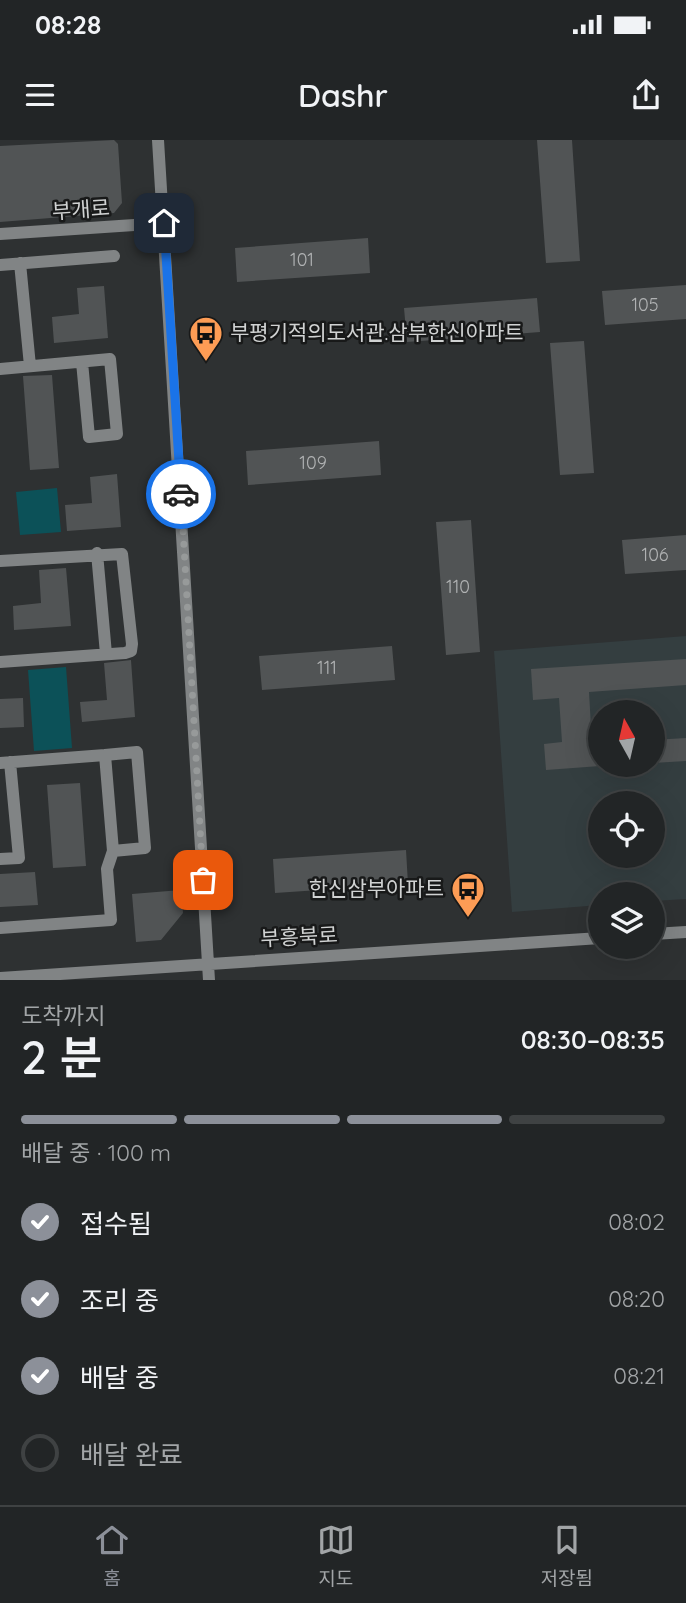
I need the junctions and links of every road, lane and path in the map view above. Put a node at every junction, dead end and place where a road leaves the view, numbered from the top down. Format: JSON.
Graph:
{"nodes":[{"id":1,"x":158,"y":140,"type":"edge"},
{"id":2,"x":164,"y":223,"type":"junction"},
{"id":3,"x":0,"y":234,"type":"edge"},
{"id":4,"x":114,"y":257,"type":"dead end"},
{"id":5,"x":20,"y":263,"type":"junction"},
{"id":6,"x":0,"y":265,"type":"edge"},
{"id":7,"x":82,"y":362,"type":"junction"},
{"id":8,"x":30,"y":366,"type":"junction"},
{"id":9,"x":0,"y":369,"type":"edge"},
{"id":10,"x":96,"y":554,"type":"junction"},
{"id":11,"x":0,"y":561,"type":"edge"},
{"id":12,"x":106,"y":654,"type":"junction"},
{"id":13,"x":0,"y":662,"type":"edge"},
{"id":14,"x":104,"y":755,"type":"junction"},
{"id":15,"x":5,"y":763,"type":"edge"},
{"id":16,"x":113,"y":851,"type":"junction"},
{"id":17,"x":0,"y":859,"type":"edge"},
{"id":18,"x":0,"y":928,"type":"edge"},
{"id":19,"x":686,"y":932,"type":"edge"},
{"id":20,"x":665,"y":933,"type":"edge"},
{"id":21,"x":588,"y":939,"type":"edge"},
{"id":22,"x":208,"y":962,"type":"junction"},
{"id":23,"x":0,"y":978,"type":"edge"},
{"id":24,"x":209,"y":980,"type":"edge"}],
"edges":[{"from":1,"to":2,"type":"street"},
{"from":2,"to":3,"type":"street","name":"부개로"},
{"from":2,"to":22,"type":"street"},
{"from":4,"to":5,"type":"street"},
{"from":5,"to":6,"type":"street"},
{"from":5,"to":8,"type":"street"},
{"from":7,"to":7,"type":"street"},
{"from":7,"to":8,"type":"street"},
{"from":8,"to":9,"type":"street"},
{"from":10,"to":11,"type":"street"},
{"from":10,"to":12,"type":"street"},
{"from":10,"to":12,"type":"street"},
{"from":12,"to":13,"type":"street"},
{"from":14,"to":15,"type":"street"},
{"from":14,"to":16,"type":"street"},
{"from":14,"to":16,"type":"street"},
{"from":15,"to":17,"type":"street"},
{"from":16,"to":18,"type":"street"},
{"from":19,"to":20,"type":"street"},
{"from":21,"to":22,"type":"street","name":"부흥북로"},
{"from":22,"to":23,"type":"street","name":"부흥북로"},
{"from":22,"to":24,"type":"street"}]}
